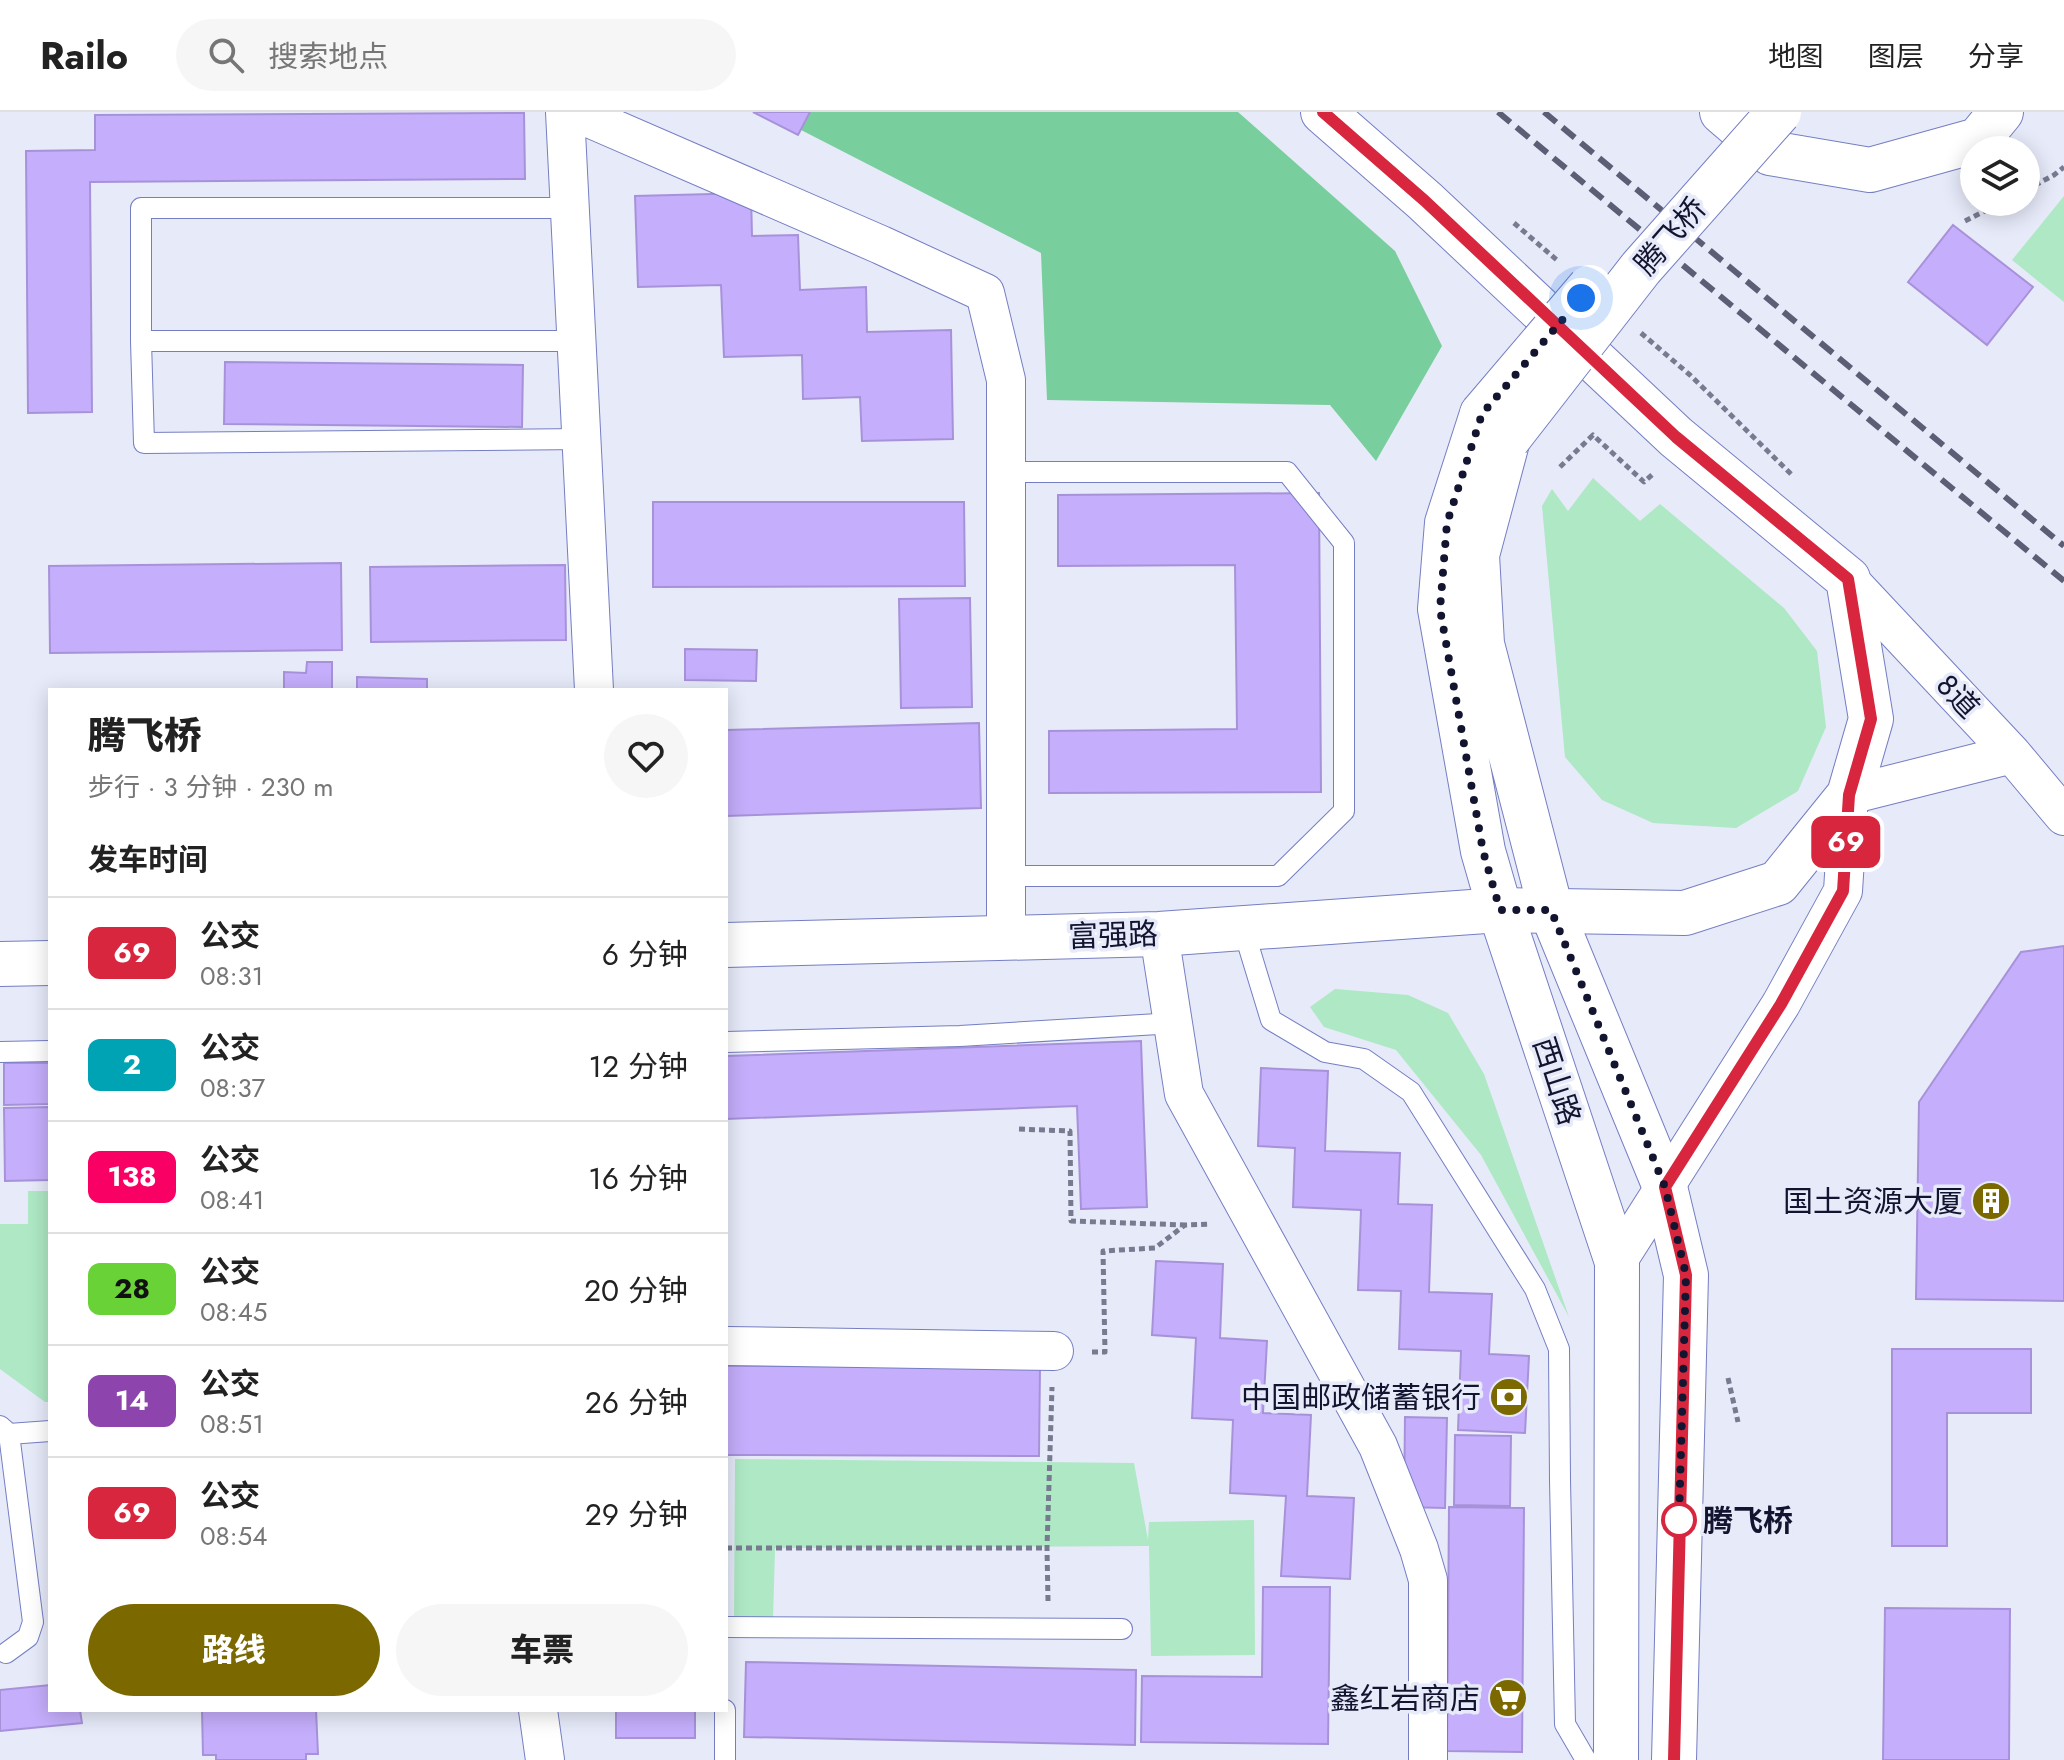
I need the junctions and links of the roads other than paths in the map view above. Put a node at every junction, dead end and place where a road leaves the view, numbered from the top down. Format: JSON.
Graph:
{"nodes":[{"id":1,"x":565,"y":112,"type":"edge"},
{"id":2,"x":575,"y":112,"type":"edge"},
{"id":3,"x":1323,"y":112,"type":"edge"},
{"id":4,"x":1722,"y":112,"type":"edge"},
{"id":5,"x":1740,"y":112,"type":"edge"},
{"id":6,"x":1779,"y":112,"type":"edge"},
{"id":7,"x":2001,"y":112,"type":"edge"},
{"id":8,"x":570,"y":208,"type":"junction"},
{"id":9,"x":141,"y":341,"type":"junction"},
{"id":10,"x":577,"y":341,"type":"junction"},
{"id":11,"x":1495,"y":427,"type":"junction"},
{"id":12,"x":582,"y":439,"type":"junction"},
{"id":13,"x":1006,"y":472,"type":"junction"},
{"id":14,"x":1848,"y":579,"type":"junction"},
{"id":15,"x":594,"y":688,"type":"edge"},
{"id":16,"x":2012,"y":754,"type":"junction"},
{"id":17,"x":1849,"y":795,"type":"junction"},
{"id":18,"x":2064,"y":816,"type":"edge"},
{"id":19,"x":1006,"y":876,"type":"junction"},
{"id":20,"x":1500,"y":910,"type":"junction"},
{"id":21,"x":1551,"y":910,"type":"junction"},
{"id":22,"x":1243,"y":928,"type":"junction"},
{"id":23,"x":1159,"y":934,"type":"junction"},
{"id":24,"x":1006,"y":938,"type":"junction"},
{"id":25,"x":728,"y":945,"type":"edge"},
{"id":26,"x":48,"y":963,"type":"edge"},
{"id":27,"x":0,"y":964,"type":"edge"},
{"id":28,"x":1158,"y":1024,"type":"dead end"},
{"id":29,"x":728,"y":1042,"type":"edge"},
{"id":30,"x":48,"y":1051,"type":"edge"},
{"id":31,"x":0,"y":1052,"type":"edge"},
{"id":32,"x":1665,"y":1187,"type":"junction"},
{"id":33,"x":1617,"y":1262,"type":"junction"},
{"id":34,"x":728,"y":1346,"type":"edge"},
{"id":35,"x":1054,"y":1351,"type":"road end"},
{"id":36,"x":4,"y":1430,"type":"edge"},
{"id":37,"x":48,"y":1431,"type":"edge"},
{"id":38,"x":728,"y":1627,"type":"edge"},
{"id":39,"x":1122,"y":1629,"type":"dead end"},
{"id":40,"x":6,"y":1653,"type":"dead end"},
{"id":41,"x":538,"y":1712,"type":"edge"},
{"id":42,"x":725,"y":1712,"type":"edge"},
{"id":43,"x":545,"y":1760,"type":"edge"},
{"id":44,"x":725,"y":1760,"type":"edge"},
{"id":45,"x":1428,"y":1760,"type":"edge"},
{"id":46,"x":1586,"y":1760,"type":"edge"},
{"id":47,"x":1616,"y":1760,"type":"edge"},
{"id":48,"x":1674,"y":1760,"type":"edge"}],
"edges":[{"from":1,"to":8,"type":"street"},
{"from":2,"to":13,"type":"street"},
{"from":3,"to":14,"type":"main road"},
{"from":4,"to":7,"type":"main road"},
{"from":5,"to":11,"type":"main road","name":"腾飞桥","bridge":true},
{"from":6,"to":11,"type":"main road","name":"腾飞桥","bridge":true},
{"from":8,"to":9,"type":"lane"},
{"from":8,"to":10,"type":"street"},
{"from":9,"to":10,"type":"lane"},
{"from":9,"to":12,"type":"lane"},
{"from":10,"to":12,"type":"street"},
{"from":11,"to":20,"type":"main road","name":"西山路"},
{"from":11,"to":21,"type":"main road","name":"西山路"},
{"from":12,"to":15,"type":"street"},
{"from":13,"to":19,"type":"street"},
{"from":13,"to":19,"type":"lane"},
{"from":14,"to":16,"type":"street","name":"8道"},
{"from":14,"to":17,"type":"main road"},
{"from":16,"to":17,"type":"street"},
{"from":16,"to":18,"type":"street","name":"8道"},
{"from":17,"to":21,"type":"main road","name":"富强路"},
{"from":17,"to":32,"type":"street"},
{"from":19,"to":24,"type":"street"},
{"from":20,"to":21,"type":"main road","name":"富强路"},
{"from":20,"to":22,"type":"main road","name":"富强路"},
{"from":20,"to":33,"type":"main road","name":"西山路"},
{"from":21,"to":32,"type":"main road","name":"西山路"},
{"from":22,"to":23,"type":"main road","name":"富强路"},
{"from":22,"to":46,"type":"lane"},
{"from":23,"to":24,"type":"main road","name":"富强路"},
{"from":23,"to":45,"type":"street"},
{"from":24,"to":25,"type":"main road","name":"富强路"},
{"from":26,"to":27,"type":"main road"},
{"from":28,"to":29,"type":"lane"},
{"from":30,"to":31,"type":"lane"},
{"from":32,"to":33,"type":"street"},
{"from":32,"to":48,"type":"main road","name":"西山路"},
{"from":33,"to":47,"type":"main road","name":"西山路"},
{"from":34,"to":35,"type":"street"},
{"from":36,"to":37,"type":"lane"},
{"from":36,"to":40,"type":"lane"},
{"from":38,"to":39,"type":"lane"},
{"from":41,"to":43,"type":"street"},
{"from":42,"to":44,"type":"lane"}]}
